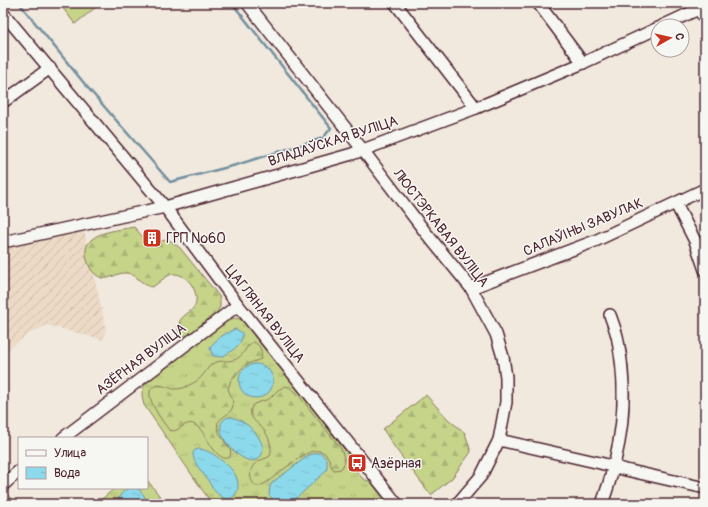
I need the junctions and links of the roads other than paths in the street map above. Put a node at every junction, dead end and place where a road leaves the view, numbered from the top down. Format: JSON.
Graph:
{"nodes":[{"id":1,"x":247,"y":3,"type":"edge"},
{"id":2,"x":395,"y":3,"type":"edge"},
{"id":3,"x":538,"y":3,"type":"edge"},
{"id":4,"x":700,"y":9,"type":"edge"},
{"id":5,"x":3,"y":13,"type":"edge"},
{"id":6,"x":680,"y":18,"type":"edge"},
{"id":7,"x":650,"y":32,"type":"edge"},
{"id":8,"x":583,"y":63,"type":"junction"},
{"id":9,"x":50,"y":68,"type":"junction"},
{"id":10,"x":3,"y":102,"type":"edge"},
{"id":11,"x":476,"y":108,"type":"junction"},
{"id":12,"x":362,"y":149,"type":"junction"},
{"id":13,"x":705,"y":189,"type":"edge"},
{"id":14,"x":676,"y":204,"type":"junction"},
{"id":15,"x":165,"y":207,"type":"junction"},
{"id":16,"x":3,"y":242,"type":"edge"},
{"id":17,"x":705,"y":270,"type":"edge"},
{"id":18,"x":471,"y":288,"type":"junction"},
{"id":19,"x":238,"y":304,"type":"junction"},
{"id":20,"x":610,"y":315,"type":"dead end"},
{"id":21,"x":64,"y":437,"type":"edge"},
{"id":22,"x":500,"y":440,"type":"junction"},
{"id":23,"x":615,"y":467,"type":"junction"},
{"id":24,"x":18,"y":473,"type":"edge"},
{"id":25,"x":3,"y":485,"type":"edge"},
{"id":26,"x":705,"y":488,"type":"edge"},
{"id":27,"x":397,"y":504,"type":"edge"},
{"id":28,"x":457,"y":504,"type":"edge"},
{"id":29,"x":602,"y":504,"type":"edge"}],
"edges":[{"from":1,"to":12,"type":"street","name":"ЛЮСТЭРКАВАЯ ВУЛІЦА"},
{"from":2,"to":11,"type":"street"},
{"from":3,"to":8,"type":"street"},
{"from":4,"to":6,"type":"street"},
{"from":5,"to":9,"type":"street","name":"ЦАГЛЯНАЯ ВУЛІЦА"},
{"from":7,"to":8,"type":"street","name":"ВЛАДАЎСКАЯ ВУЛІЦА"},
{"from":8,"to":11,"type":"street","name":"ВЛАДАЎСКАЯ ВУЛІЦА"},
{"from":9,"to":10,"type":"street"},
{"from":9,"to":15,"type":"street","name":"ЦАГЛЯНАЯ ВУЛІЦА"},
{"from":11,"to":12,"type":"street","name":"ВЛАДАЎСКАЯ ВУЛІЦА"},
{"from":12,"to":15,"type":"street","name":"ВЛАДАЎСКАЯ ВУЛІЦА"},
{"from":12,"to":18,"type":"street","name":"ЛЮСТЭРКАВАЯ ВУЛІЦА"},
{"from":13,"to":14,"type":"street","name":"САЛАЎІНЫ ЗАВУЛАК"},
{"from":14,"to":17,"type":"street"},
{"from":14,"to":18,"type":"street","name":"САЛАЎІНЫ ЗАВУЛАК"},
{"from":15,"to":16,"type":"street","name":"ВЛАДАЎСКАЯ ВУЛІЦА"},
{"from":15,"to":19,"type":"street","name":"ЦАГЛЯНАЯ ВУЛІЦА"},
{"from":18,"to":22,"type":"street","name":"ЛЮСТЭРКАВАЯ ВУЛІЦА"},
{"from":19,"to":21,"type":"street","name":"АЗЁРНАЯ ВУЛІЦА"},
{"from":19,"to":27,"type":"street","name":"ЦАГЛЯНАЯ ВУЛІЦА"},
{"from":20,"to":23,"type":"street"},
{"from":22,"to":23,"type":"street"},
{"from":22,"to":28,"type":"street","name":"ЛЮСТЭРКАВАЯ ВУЛІЦА"},
{"from":23,"to":26,"type":"street"},
{"from":23,"to":29,"type":"street"},
{"from":24,"to":25,"type":"street"}]}
